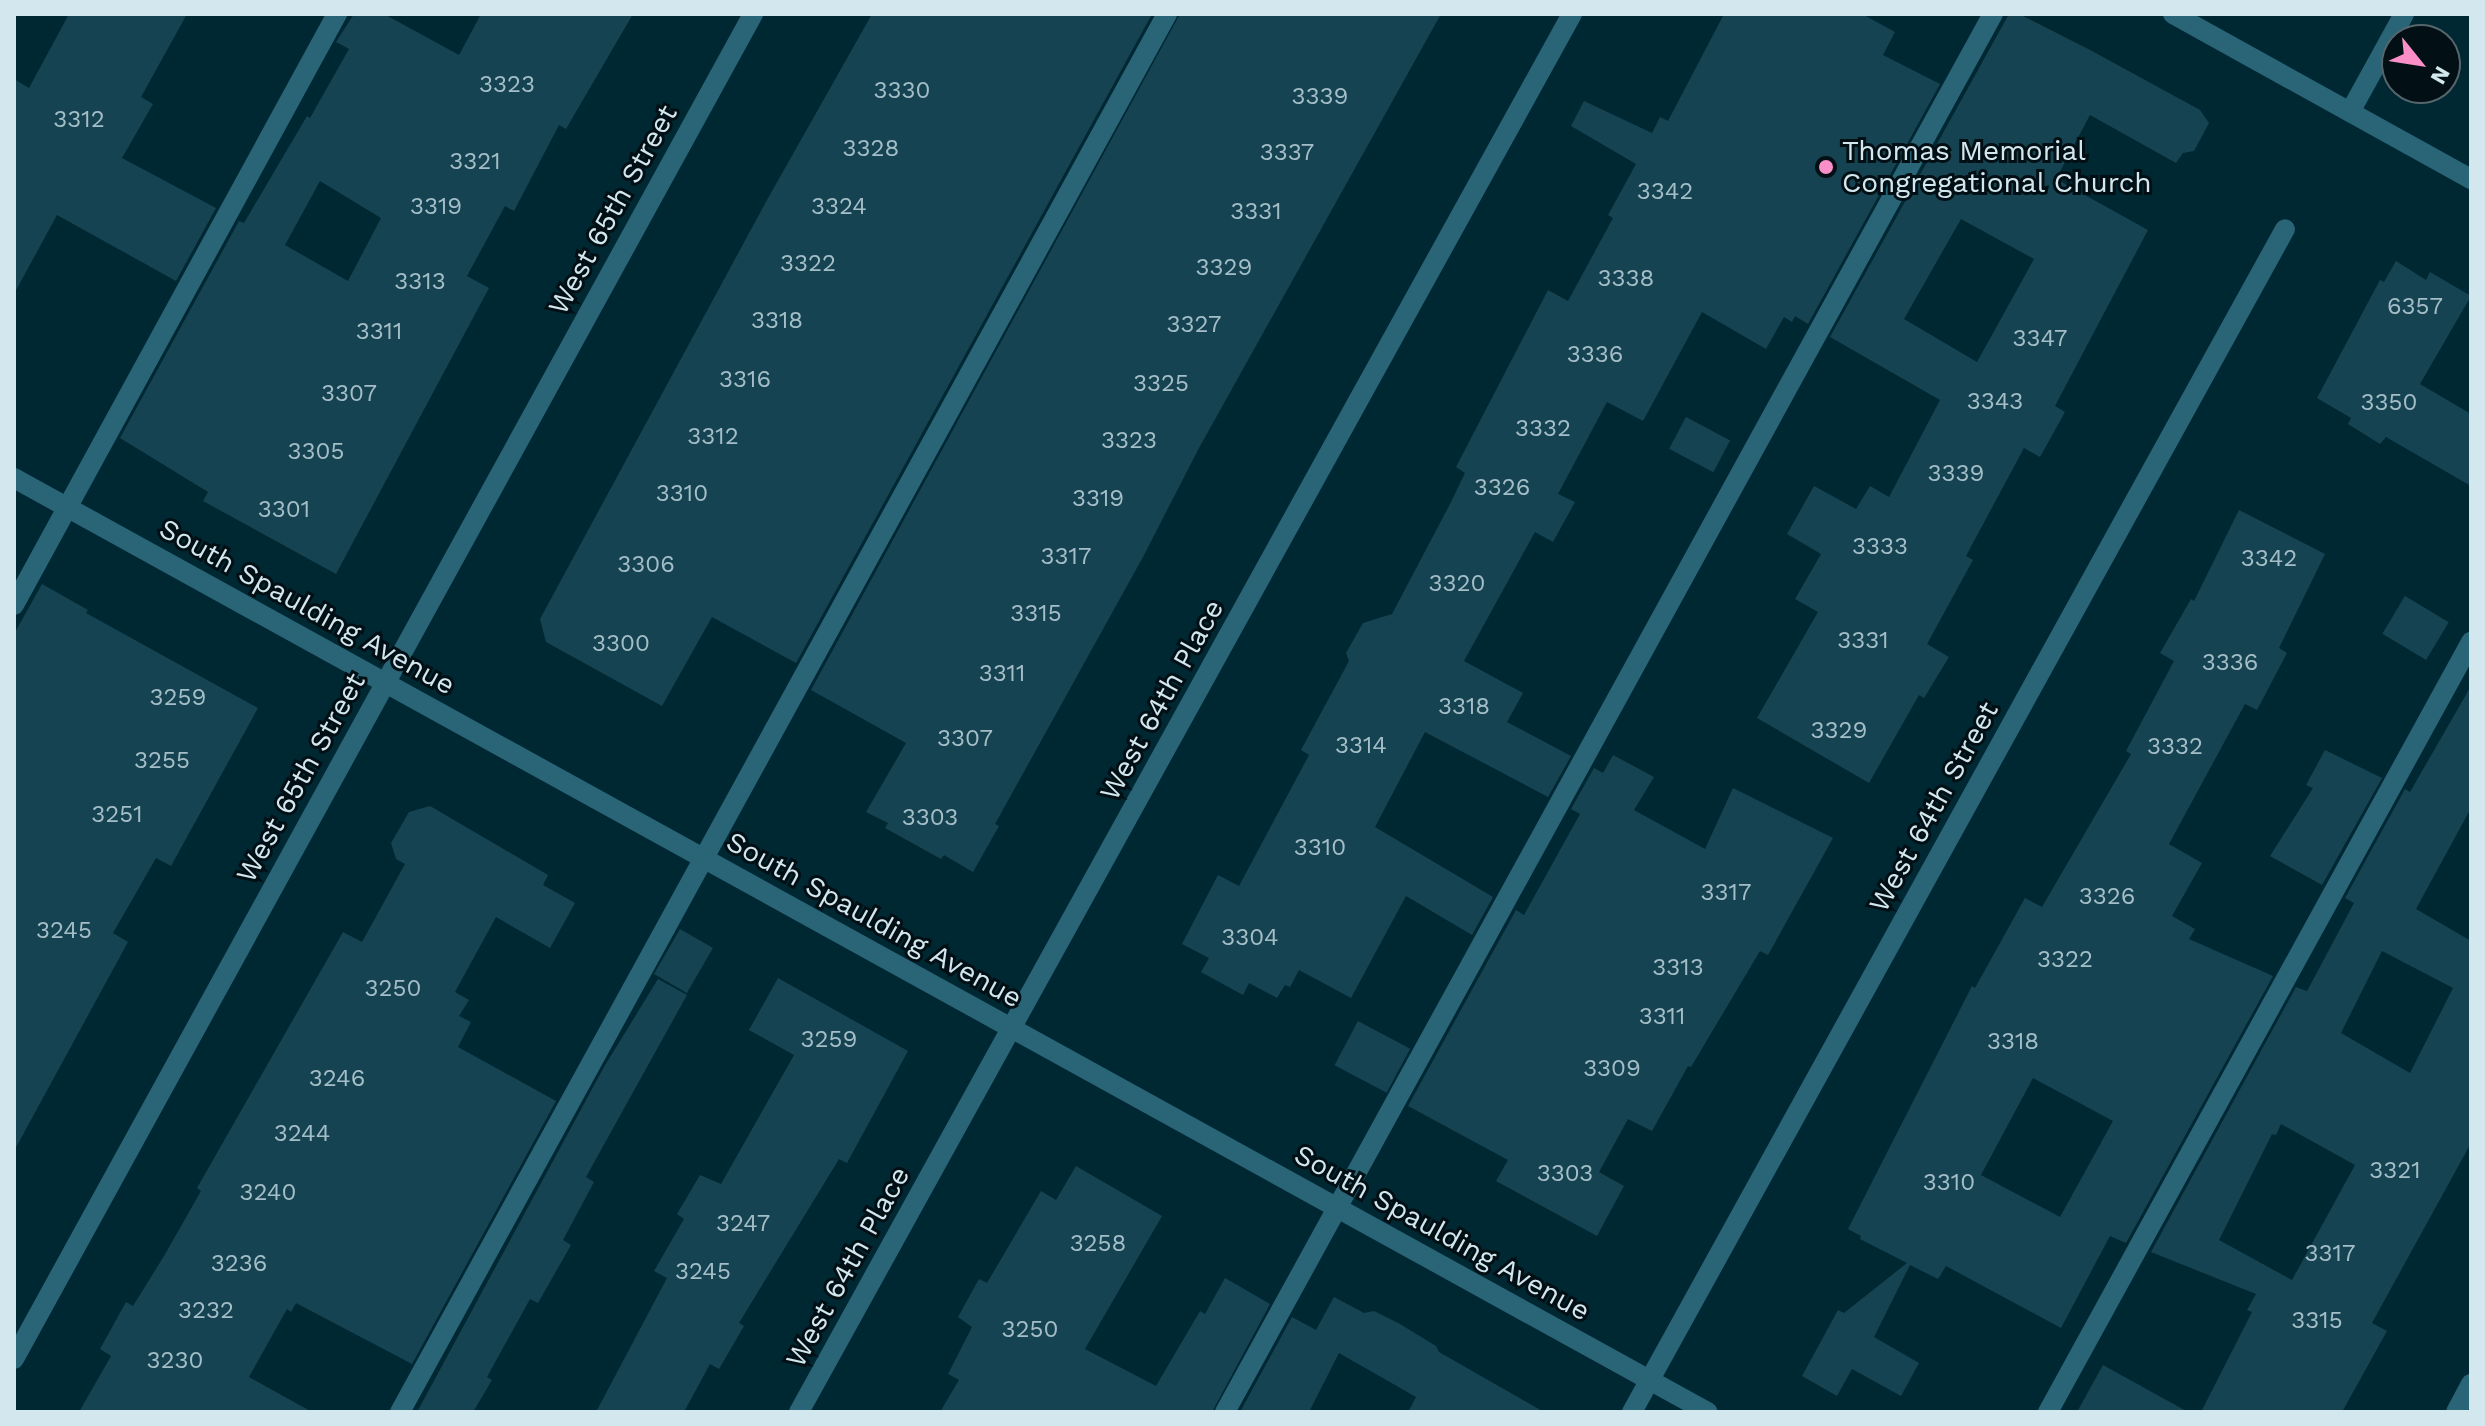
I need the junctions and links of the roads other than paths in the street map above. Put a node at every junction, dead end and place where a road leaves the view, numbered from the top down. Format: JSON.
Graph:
{"nodes":[{"id":1,"x":337,"y":14,"type":"edge"},
{"id":2,"x":753,"y":14,"type":"edge"},
{"id":3,"x":1167,"y":14,"type":"edge"},
{"id":4,"x":1572,"y":14,"type":"edge"},
{"id":5,"x":1993,"y":14,"type":"edge"},
{"id":6,"x":2173,"y":14,"type":"edge"},
{"id":7,"x":2404,"y":14,"type":"edge"},
{"id":8,"x":2350,"y":112,"type":"junction"},
{"id":9,"x":2471,"y":179,"type":"edge"},
{"id":10,"x":2285,"y":229,"type":"dead end"},
{"id":11,"x":14,"y":478,"type":"edge"},
{"id":12,"x":67,"y":507,"type":"junction"},
{"id":13,"x":14,"y":605,"type":"edge"},
{"id":14,"x":2471,"y":642,"type":"edge"},
{"id":15,"x":385,"y":682,"type":"junction"},
{"id":16,"x":704,"y":858,"type":"junction"},
{"id":17,"x":1012,"y":1028,"type":"junction"},
{"id":18,"x":1338,"y":1208,"type":"junction"},
{"id":19,"x":14,"y":1359,"type":"edge"},
{"id":20,"x":1649,"y":1380,"type":"junction"},
{"id":21,"x":2471,"y":1384,"type":"edge"},
{"id":22,"x":400,"y":1412,"type":"edge"},
{"id":23,"x":799,"y":1412,"type":"edge"},
{"id":24,"x":1225,"y":1412,"type":"edge"},
{"id":25,"x":1632,"y":1412,"type":"edge"},
{"id":26,"x":1707,"y":1412,"type":"edge"},
{"id":27,"x":2048,"y":1412,"type":"edge"},
{"id":28,"x":2456,"y":1412,"type":"edge"}],
"edges":[{"from":1,"to":12,"type":"street"},
{"from":2,"to":15,"type":"street","name":"West 65th Street"},
{"from":3,"to":16,"type":"street"},
{"from":4,"to":17,"type":"street","name":"West 64th Place"},
{"from":5,"to":18,"type":"street"},
{"from":6,"to":8,"type":"street"},
{"from":7,"to":8,"type":"street"},
{"from":8,"to":9,"type":"street"},
{"from":10,"to":20,"type":"street","name":"West 64th Street"},
{"from":11,"to":12,"type":"street","name":"South Spaulding Avenue"},
{"from":12,"to":13,"type":"street"},
{"from":12,"to":15,"type":"street","name":"South Spaulding Avenue"},
{"from":14,"to":27,"type":"street"},
{"from":15,"to":16,"type":"street","name":"South Spaulding Avenue"},
{"from":15,"to":19,"type":"street","name":"West 65th Street"},
{"from":16,"to":17,"type":"street","name":"South Spaulding Avenue"},
{"from":16,"to":22,"type":"street"},
{"from":17,"to":18,"type":"street","name":"South Spaulding Avenue"},
{"from":17,"to":23,"type":"street","name":"West 64th Place"},
{"from":18,"to":20,"type":"street","name":"South Spaulding Avenue"},
{"from":18,"to":24,"type":"street"},
{"from":20,"to":25,"type":"street","name":"West 64th Street"},
{"from":20,"to":26,"type":"street","name":"South Spaulding Avenue"},
{"from":21,"to":28,"type":"street"}]}
